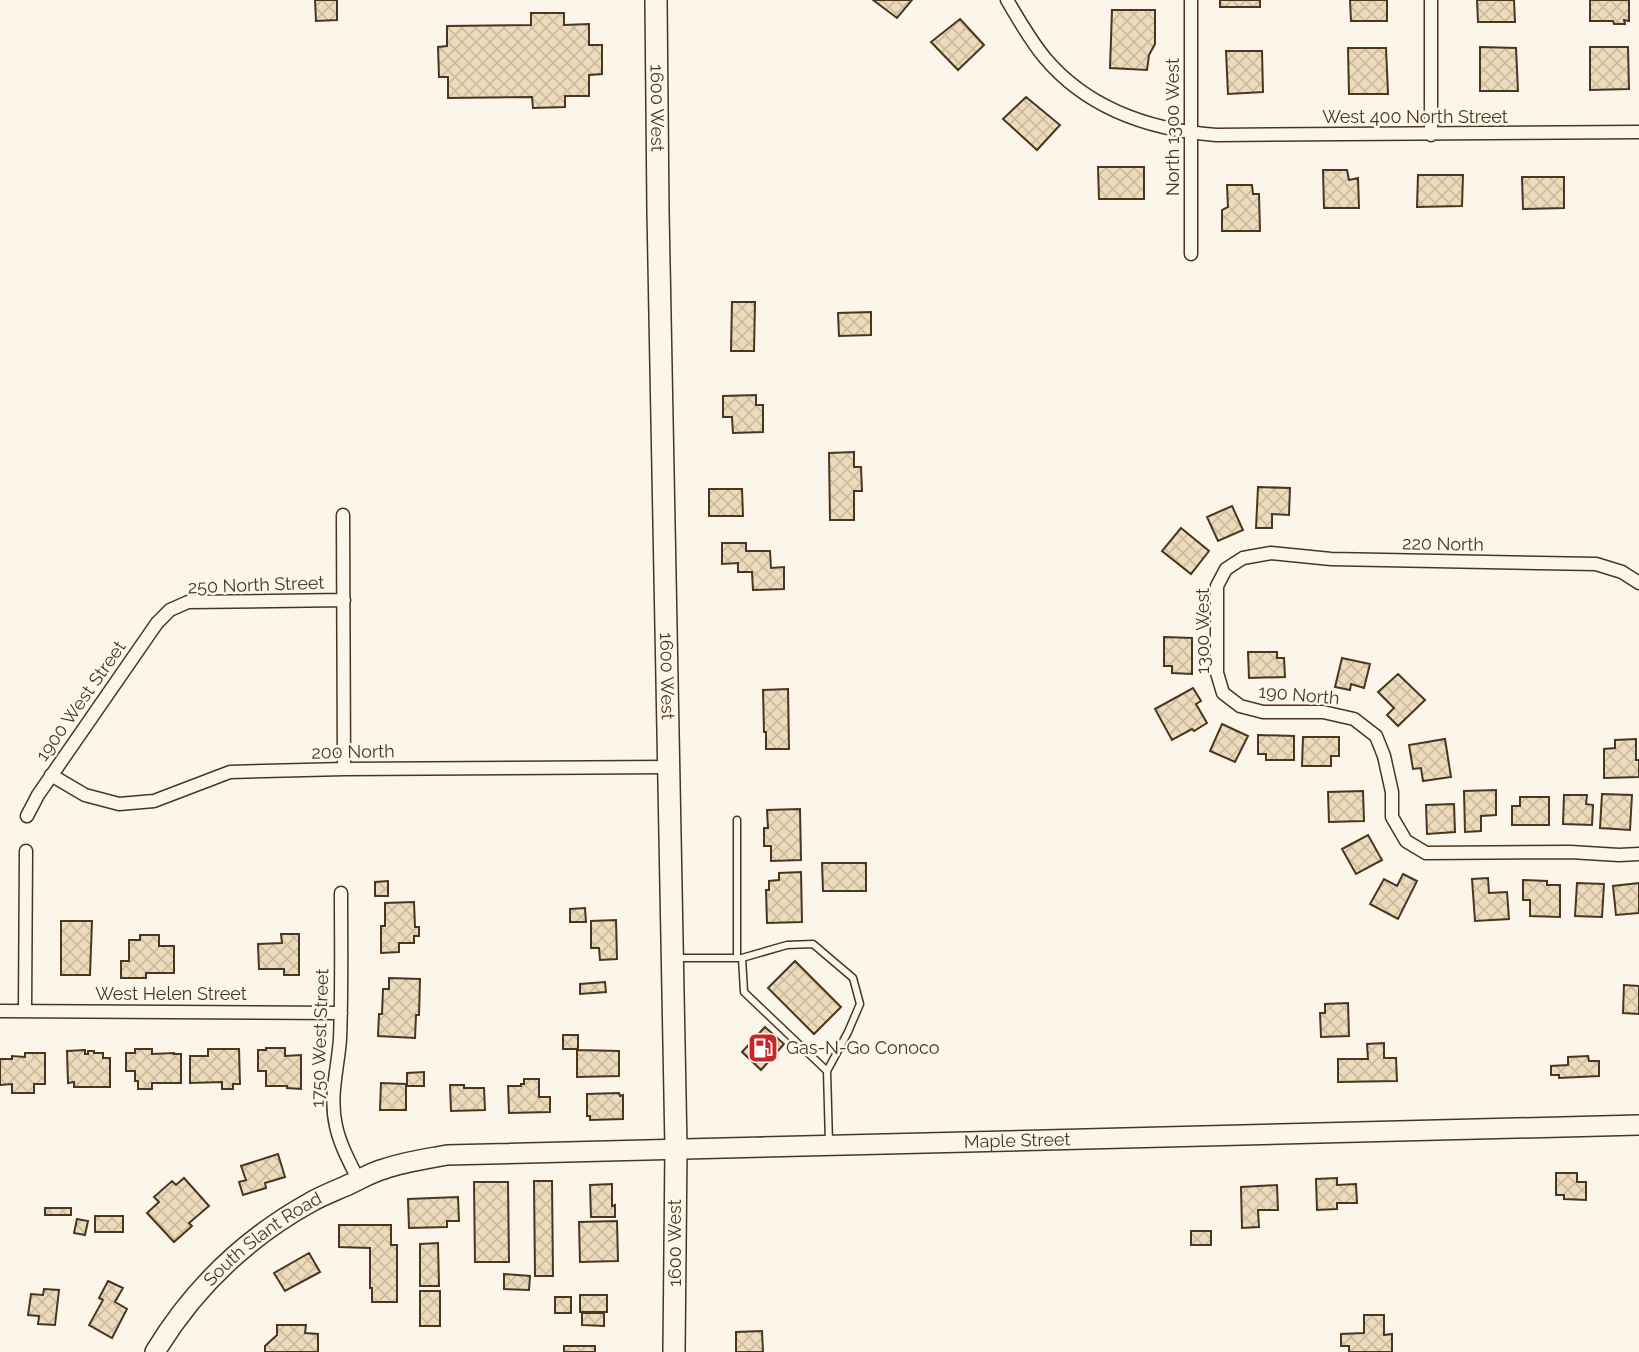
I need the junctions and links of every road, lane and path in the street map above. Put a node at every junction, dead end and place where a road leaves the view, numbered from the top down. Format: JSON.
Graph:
{"nodes":[{"id":1,"x":656,"y":0,"type":"edge"},
{"id":2,"x":1007,"y":0,"type":"edge"},
{"id":3,"x":1191,"y":0,"type":"edge"},
{"id":4,"x":1431,"y":0,"type":"edge"},
{"id":5,"x":1639,"y":132,"type":"edge"},
{"id":6,"x":1191,"y":133,"type":"junction"},
{"id":7,"x":1431,"y":135,"type":"junction"},
{"id":8,"x":1191,"y":254,"type":"dead end"},
{"id":9,"x":343,"y":514,"type":"dead end"},
{"id":10,"x":1243,"y":558,"type":"joint"},
{"id":11,"x":1639,"y":583,"type":"edge"},
{"id":12,"x":344,"y":600,"type":"junction"},
{"id":13,"x":170,"y":610,"type":"joint"},
{"id":14,"x":1240,"y":706,"type":"joint"},
{"id":15,"x":668,"y":767,"type":"junction"},
{"id":16,"x":344,"y":769,"type":"junction"},
{"id":17,"x":51,"y":775,"type":"junction"},
{"id":18,"x":27,"y":816,"type":"dead end"},
{"id":19,"x":737,"y":820,"type":"dead end"},
{"id":20,"x":26,"y":851,"type":"dead end"},
{"id":21,"x":1639,"y":854,"type":"edge"},
{"id":22,"x":341,"y":893,"type":"dead end"},
{"id":23,"x":672,"y":958,"type":"junction"},
{"id":24,"x":739,"y":958,"type":"junction"},
{"id":25,"x":25,"y":1010,"type":"junction"},
{"id":26,"x":0,"y":1011,"type":"edge"},
{"id":27,"x":341,"y":1013,"type":"junction"},
{"id":28,"x":827,"y":1071,"type":"junction"},
{"id":29,"x":1639,"y":1125,"type":"edge"},
{"id":30,"x":829,"y":1145,"type":"junction"},
{"id":31,"x":676,"y":1148,"type":"junction"},
{"id":32,"x":398,"y":1165,"type":"joint"},
{"id":33,"x":359,"y":1181,"type":"junction"},
{"id":34,"x":155,"y":1352,"type":"edge"},
{"id":35,"x":674,"y":1352,"type":"edge"}],
"edges":[{"from":1,"to":15,"type":"main road","name":"1600 West"},
{"from":2,"to":6,"type":"street","name":"West 400 North Street"},
{"from":3,"to":6,"type":"street","name":"North 1300 West"},
{"from":4,"to":7,"type":"street"},
{"from":5,"to":7,"type":"street","name":"West 400 North Street"},
{"from":6,"to":7,"type":"street","name":"West 400 North Street"},
{"from":6,"to":8,"type":"street","name":"North 1300 West"},
{"from":9,"to":12,"type":"street"},
{"from":10,"to":11,"type":"street","name":"220 North"},
{"from":10,"to":14,"type":"street","name":"1300 West"},
{"from":12,"to":13,"type":"street","name":"250 North Street"},
{"from":12,"to":16,"type":"street"},
{"from":13,"to":17,"type":"street","name":"1900 West Street"},
{"from":14,"to":21,"type":"street","name":"190 North"},
{"from":15,"to":16,"type":"street","name":"200 North"},
{"from":15,"to":23,"type":"main road","name":"1600 West"},
{"from":16,"to":17,"type":"street","name":"200 North"},
{"from":17,"to":18,"type":"street","name":"1900 West Street"},
{"from":19,"to":24,"type":"lane"},
{"from":20,"to":25,"type":"street"},
{"from":22,"to":27,"type":"street","name":"1750 West Street"},
{"from":23,"to":24,"type":"lane"},
{"from":23,"to":31,"type":"main road","name":"1600 West"},
{"from":24,"to":28,"type":"lane"},
{"from":24,"to":28,"type":"lane"},
{"from":25,"to":26,"type":"street","name":"West Helen Street"},
{"from":25,"to":27,"type":"street","name":"West Helen Street"},
{"from":27,"to":33,"type":"street","name":"1750 West Street"},
{"from":28,"to":30,"type":"lane"},
{"from":29,"to":30,"type":"main road","name":"Maple Street"},
{"from":30,"to":31,"type":"main road","name":"Maple Street"},
{"from":31,"to":32,"type":"main road","name":"Maple Street"},
{"from":31,"to":35,"type":"main road","name":"1600 West"},
{"from":32,"to":33,"type":"main road","name":"South Slant Road"},
{"from":33,"to":34,"type":"main road","name":"South Slant Road"}]}
